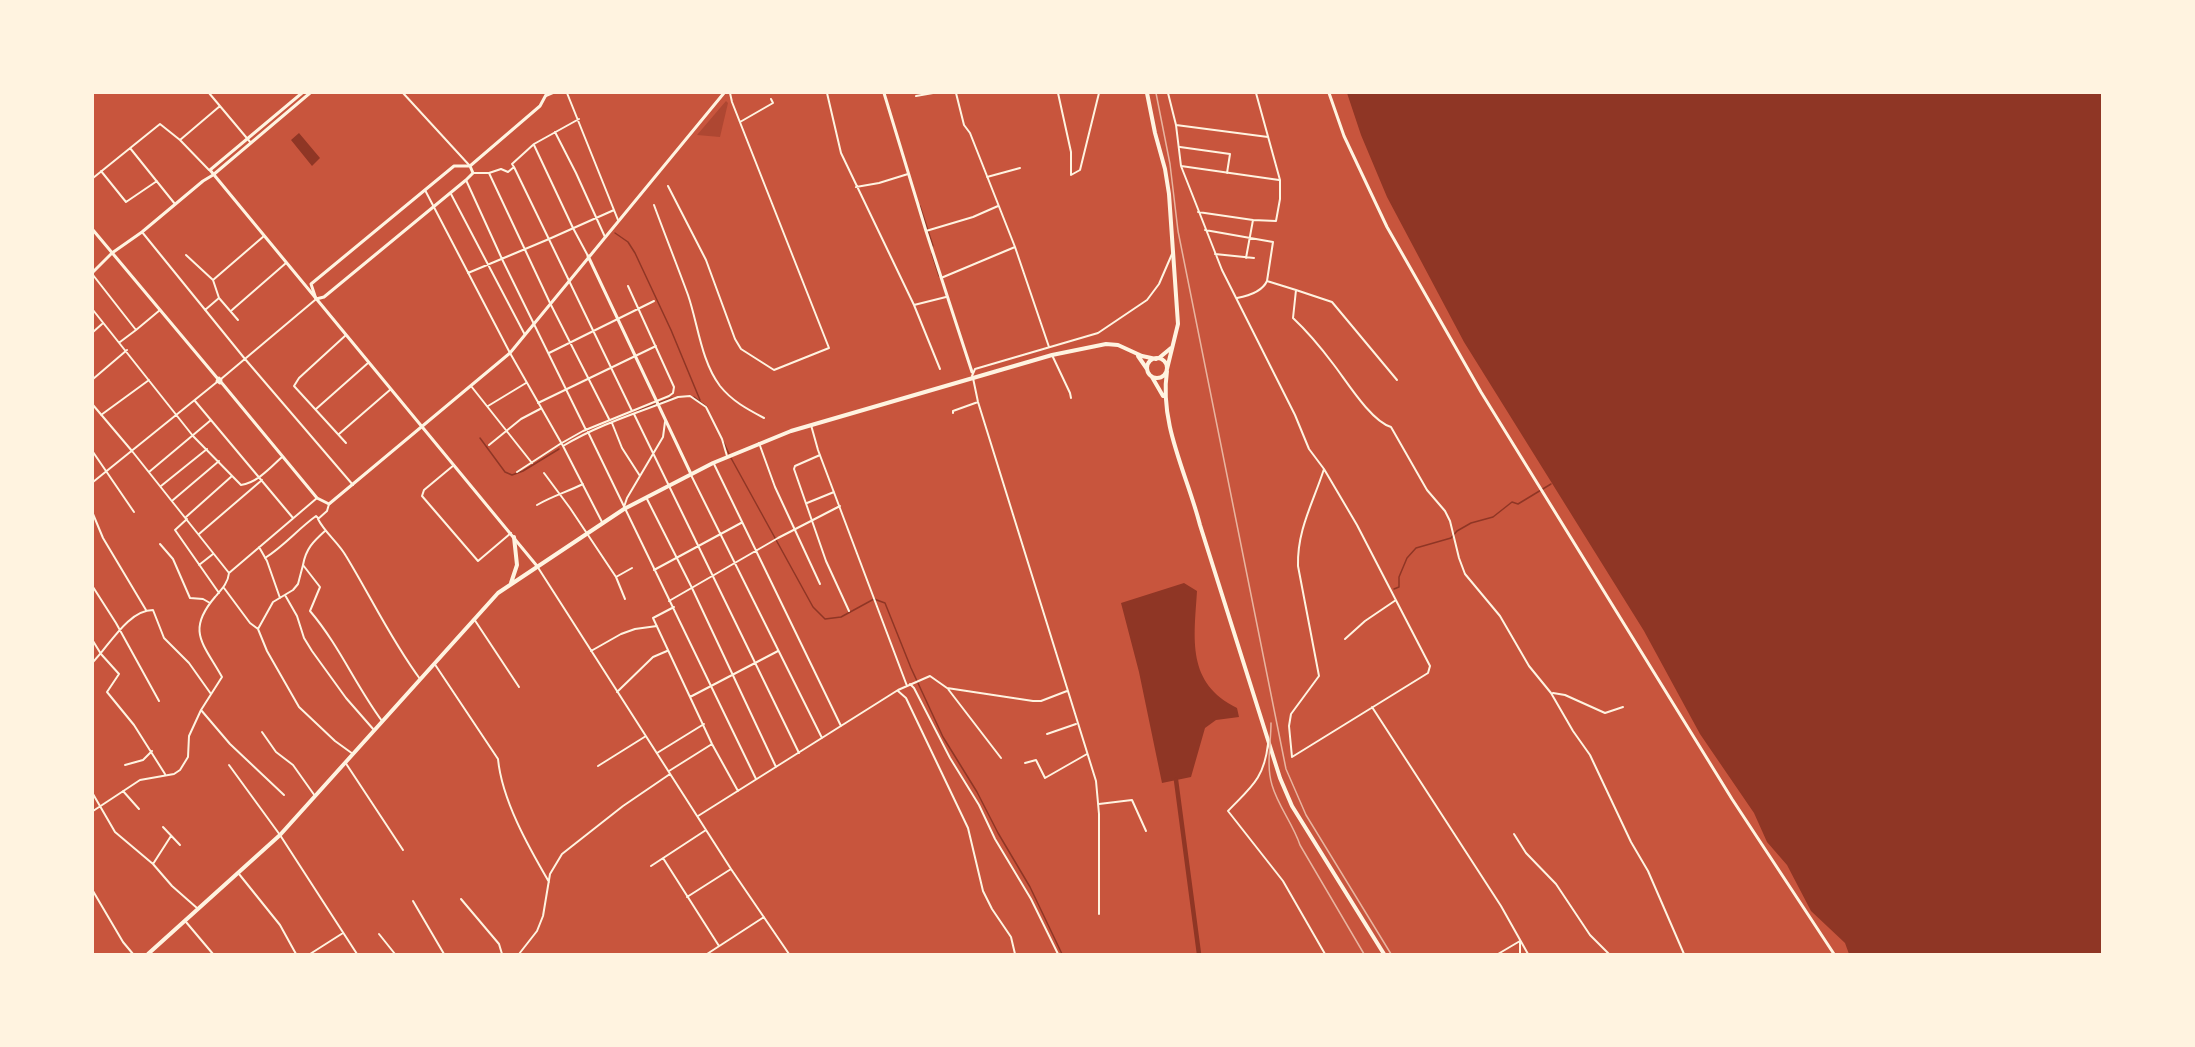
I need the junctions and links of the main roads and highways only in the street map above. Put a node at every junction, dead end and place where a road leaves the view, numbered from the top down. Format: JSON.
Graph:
{"nodes":[{"id":1,"x":1147,"y":93,"type":"edge"},
{"id":2,"x":1176,"y":339,"type":"junction"},
{"id":3,"x":1135,"y":353,"type":"junction"},
{"id":4,"x":1157,"y":358,"type":"junction"},
{"id":5,"x":1167,"y":370,"type":"junction"},
{"id":6,"x":1148,"y":371,"type":"junction"},
{"id":7,"x":1151,"y":375,"type":"junction"},
{"id":8,"x":1165,"y":400,"type":"junction"},
{"id":9,"x":512,"y":535,"type":"road end"},
{"id":10,"x":511,"y":584,"type":"junction"},
{"id":11,"x":148,"y":954,"type":"edge"},
{"id":12,"x":1384,"y":954,"type":"edge"}],
"edges":[{"from":1,"to":2,"type":"main road"},
{"from":2,"to":4,"type":"main road"},
{"from":2,"to":5,"type":"main road"},
{"from":3,"to":4,"type":"main road"},
{"from":3,"to":6,"type":"main road"},
{"from":3,"to":10,"type":"main road"},
{"from":4,"to":5,"type":"main road"},
{"from":4,"to":6,"type":"main road"},
{"from":5,"to":7,"type":"main road"},
{"from":5,"to":8,"type":"main road"},
{"from":6,"to":7,"type":"main road"},
{"from":7,"to":8,"type":"main road"},
{"from":8,"to":12,"type":"main road"},
{"from":9,"to":10,"type":"main road"},
{"from":10,"to":11,"type":"main road"}]}
